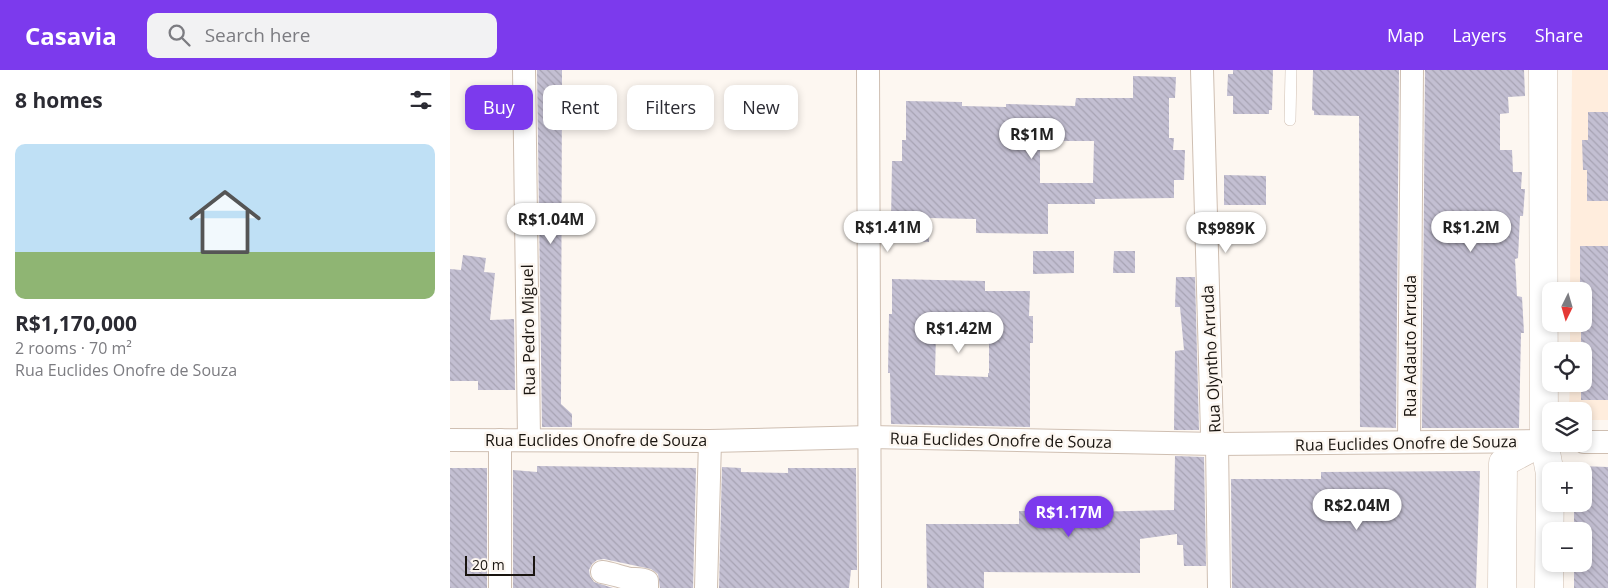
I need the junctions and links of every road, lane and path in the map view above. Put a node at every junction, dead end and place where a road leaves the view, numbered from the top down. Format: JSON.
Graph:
{"nodes":[{"id":1,"x":524,"y":70,"type":"edge"},
{"id":2,"x":868,"y":70,"type":"edge"},
{"id":3,"x":1202,"y":70,"type":"edge"},
{"id":4,"x":1291,"y":70,"type":"edge"},
{"id":5,"x":1412,"y":70,"type":"edge"},
{"id":6,"x":1542,"y":70,"type":"edge"},
{"id":7,"x":1290,"y":120,"type":"dead end"},
{"id":8,"x":1547,"y":402,"type":"edge"},
{"id":9,"x":870,"y":437,"type":"junction"},
{"id":10,"x":529,"y":439,"type":"junction"},
{"id":11,"x":450,"y":440,"type":"edge"},
{"id":12,"x":500,"y":440,"type":"junction"},
{"id":13,"x":710,"y":441,"type":"junction"},
{"id":14,"x":1542,"y":441,"type":"edge"},
{"id":15,"x":1410,"y":442,"type":"junction"},
{"id":16,"x":1592,"y":442,"type":"edge"},
{"id":17,"x":1608,"y":442,"type":"edge"},
{"id":18,"x":1217,"y":444,"type":"junction"},
{"id":19,"x":1542,"y":444,"type":"edge"},
{"id":20,"x":1549,"y":452,"type":"edge"},
{"id":21,"x":602,"y":572,"type":"dead end"},
{"id":22,"x":500,"y":588,"type":"edge"},
{"id":23,"x":647,"y":588,"type":"edge"},
{"id":24,"x":706,"y":588,"type":"edge"},
{"id":25,"x":870,"y":588,"type":"edge"},
{"id":26,"x":1219,"y":588,"type":"edge"},
{"id":27,"x":1502,"y":588,"type":"edge"},
{"id":28,"x":1549,"y":588,"type":"edge"}],
"edges":[{"from":1,"to":10,"type":"street","name":"Rua Pedro Miguel"},
{"from":2,"to":9,"type":"street"},
{"from":3,"to":18,"type":"street","name":"Rua Olyntho Arruda"},
{"from":4,"to":7,"type":"lane"},
{"from":5,"to":15,"type":"street","name":"Rua Adauto Arruda"},
{"from":6,"to":8,"type":"street"},
{"from":9,"to":13,"type":"street","name":"Rua Euclides Onofre de Souza"},
{"from":9,"to":18,"type":"street","name":"Rua Euclides Onofre de Souza"},
{"from":9,"to":25,"type":"street"},
{"from":10,"to":12,"type":"street","name":"Rua Euclides Onofre de Souza"},
{"from":10,"to":13,"type":"street","name":"Rua Euclides Onofre de Souza"},
{"from":11,"to":12,"type":"street","name":"Rua Euclides Onofre de Souza"},
{"from":12,"to":22,"type":"street"},
{"from":13,"to":24,"type":"street"},
{"from":14,"to":15,"type":"street","name":"Rua Euclides Onofre de Souza"},
{"from":15,"to":18,"type":"street","name":"Rua Euclides Onofre de Souza"},
{"from":16,"to":17,"type":"street"},
{"from":18,"to":26,"type":"street","name":"Rua Olyntho Arruda"},
{"from":19,"to":27,"type":"street"},
{"from":20,"to":28,"type":"street"},
{"from":21,"to":23,"type":"street"}]}
